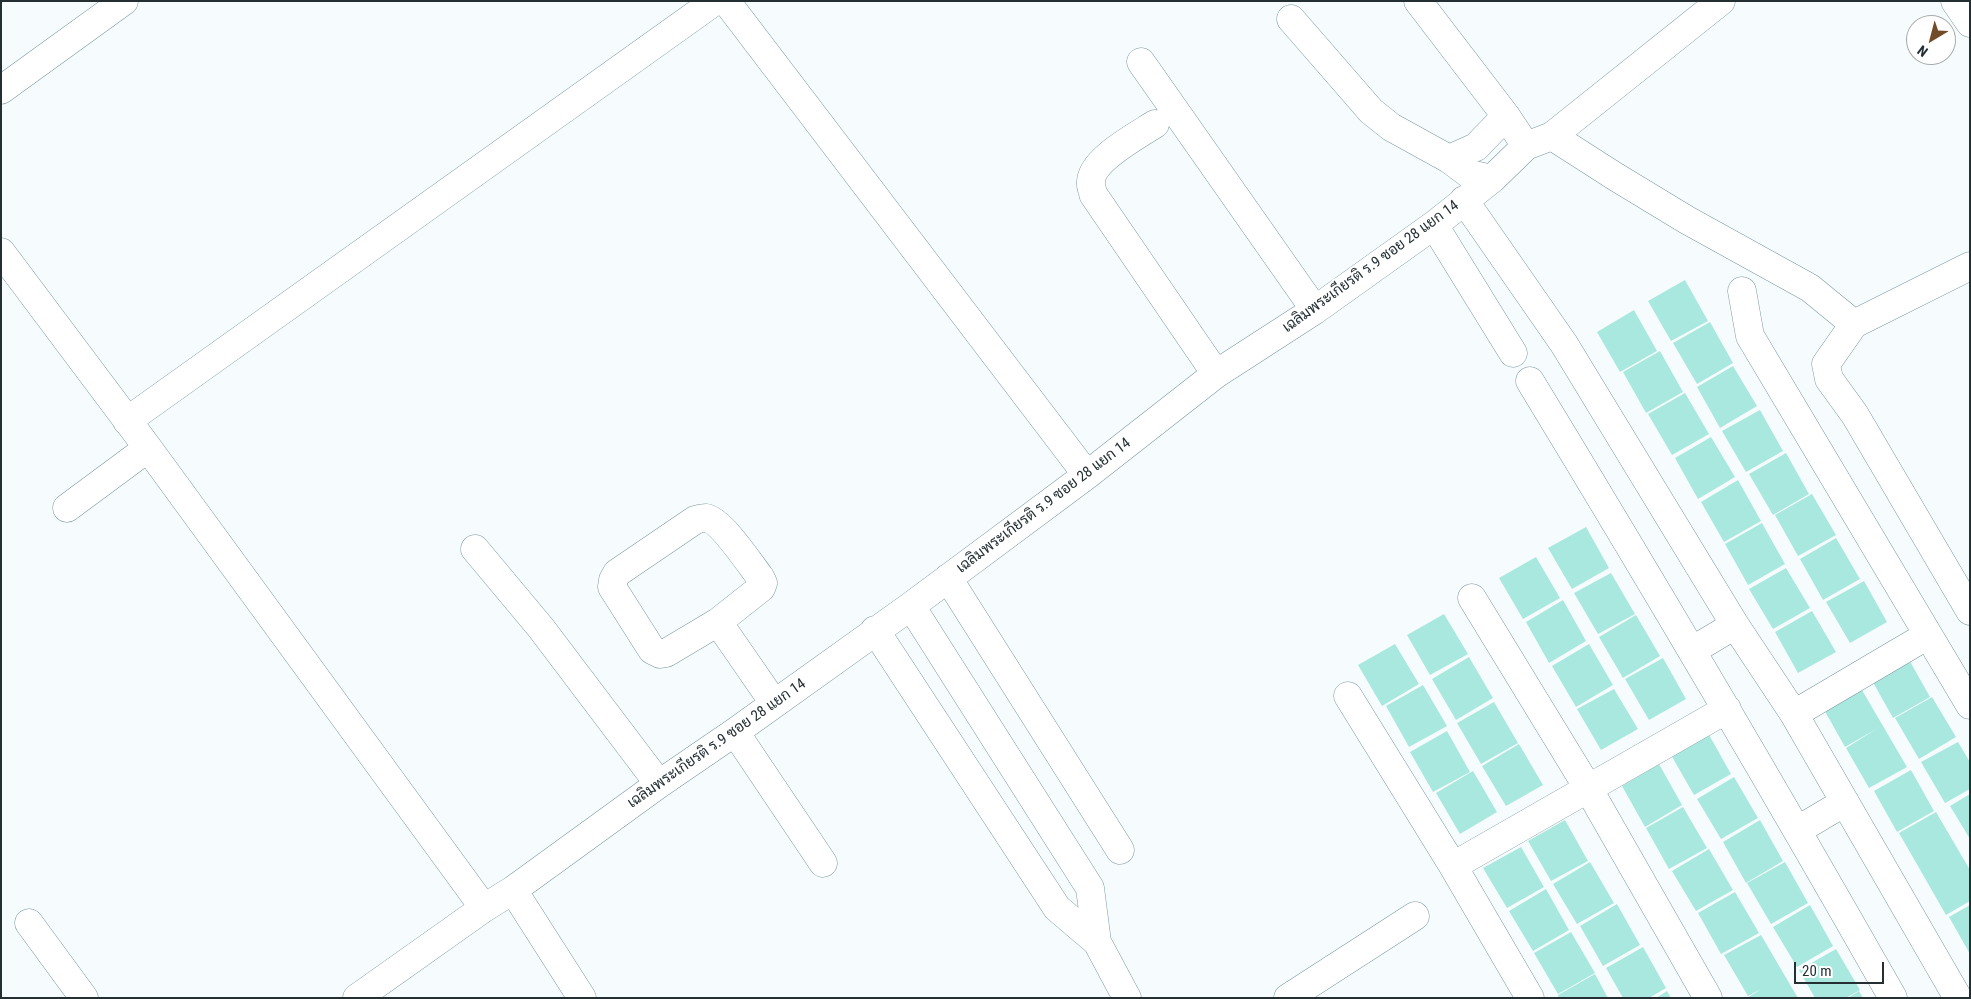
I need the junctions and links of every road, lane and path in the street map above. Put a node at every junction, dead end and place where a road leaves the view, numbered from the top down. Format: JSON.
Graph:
{"nodes":[{"id":1,"x":124,"y":1,"type":"edge"},
{"id":2,"x":1418,"y":1,"type":"edge"},
{"id":3,"x":1721,"y":1,"type":"edge"},
{"id":4,"x":1955,"y":1,"type":"edge"},
{"id":5,"x":728,"y":3,"type":"edge"},
{"id":6,"x":1291,"y":19,"type":"dead end"},
{"id":7,"x":1970,"y":22,"type":"edge"},
{"id":8,"x":1141,"y":62,"type":"dead end"},
{"id":9,"x":1,"y":90,"type":"edge"},
{"id":10,"x":1506,"y":116,"type":"junction"},
{"id":11,"x":1156,"y":124,"type":"dead end"},
{"id":12,"x":1552,"y":136,"type":"junction"},
{"id":13,"x":1526,"y":146,"type":"junction"},
{"id":14,"x":1449,"y":159,"type":"junction"},
{"id":15,"x":1492,"y":179,"type":"junction"},
{"id":16,"x":1464,"y":200,"type":"junction"},
{"id":17,"x":1434,"y":225,"type":"junction"},
{"id":18,"x":1,"y":252,"type":"edge"},
{"id":19,"x":1969,"y":269,"type":"edge"},
{"id":20,"x":1742,"y":291,"type":"dead end"},
{"id":21,"x":1315,"y":310,"type":"junction"},
{"id":22,"x":1854,"y":324,"type":"junction"},
{"id":23,"x":1514,"y":353,"type":"dead end"},
{"id":24,"x":1216,"y":374,"type":"junction"},
{"id":25,"x":1530,"y":381,"type":"dead end"},
{"id":26,"x":127,"y":421,"type":"junction"},
{"id":27,"x":148,"y":448,"type":"junction"},
{"id":28,"x":1086,"y":476,"type":"junction"},
{"id":29,"x":66,"y":508,"type":"dead end"},
{"id":30,"x":475,"y":549,"type":"dead end"},
{"id":31,"x":948,"y":578,"type":"junction"},
{"id":32,"x":1472,"y":598,"type":"dead end"},
{"id":33,"x":912,"y":606,"type":"junction"},
{"id":34,"x":1970,"y":611,"type":"edge"},
{"id":35,"x":718,"y":622,"type":"junction"},
{"id":36,"x":1735,"y":625,"type":"junction"},
{"id":37,"x":875,"y":630,"type":"junction"},
{"id":38,"x":1928,"y":635,"type":"junction"},
{"id":39,"x":1693,"y":650,"type":"junction"},
{"id":40,"x":1348,"y":696,"type":"dead end"},
{"id":41,"x":774,"y":704,"type":"junction"},
{"id":42,"x":1970,"y":705,"type":"edge"},
{"id":43,"x":1727,"y":709,"type":"junction"},
{"id":44,"x":1794,"y":714,"type":"junction"},
{"id":45,"x":735,"y":732,"type":"junction"},
{"id":46,"x":659,"y":784,"type":"junction"},
{"id":47,"x":1588,"y":788,"type":"junction"},
{"id":48,"x":1845,"y":802,"type":"junction"},
{"id":49,"x":1798,"y":830,"type":"junction"},
{"id":50,"x":1120,"y":850,"type":"dead end"},
{"id":51,"x":823,"y":863,"type":"dead end"},
{"id":52,"x":1453,"y":866,"type":"junction"},
{"id":53,"x":513,"y":890,"type":"junction"},
{"id":54,"x":484,"y":908,"type":"junction"},
{"id":55,"x":1415,"y":916,"type":"dead end"},
{"id":56,"x":29,"y":923,"type":"dead end"},
{"id":57,"x":1098,"y":942,"type":"junction"},
{"id":58,"x":1319,"y":989,"type":"edge"},
{"id":59,"x":84,"y":998,"type":"edge"},
{"id":60,"x":357,"y":998,"type":"edge"},
{"id":61,"x":582,"y":998,"type":"edge"},
{"id":62,"x":1127,"y":998,"type":"edge"},
{"id":63,"x":1288,"y":998,"type":"edge"},
{"id":64,"x":1530,"y":998,"type":"edge"},
{"id":65,"x":1708,"y":998,"type":"edge"},
{"id":66,"x":1893,"y":998,"type":"edge"},
{"id":67,"x":1958,"y":998,"type":"edge"}],
"edges":[{"from":1,"to":9,"type":"street"},
{"from":2,"to":10,"type":"street"},
{"from":3,"to":12,"type":"street","name":"เฉลิมพระเกียรติ ร.9 ซอย 28 แยก 14"},
{"from":4,"to":7,"type":"street"},
{"from":5,"to":26,"type":"street"},
{"from":5,"to":28,"type":"street"},
{"from":6,"to":14,"type":"street"},
{"from":8,"to":21,"type":"street"},
{"from":10,"to":13,"type":"street"},
{"from":10,"to":14,"type":"street"},
{"from":11,"to":24,"type":"street"},
{"from":12,"to":13,"type":"street","name":"เฉลิมพระเกียรติ ร.9 ซอย 28 แยก 14"},
{"from":12,"to":22,"type":"street"},
{"from":13,"to":15,"type":"street","name":"เฉลิมพระเกียรติ ร.9 ซอย 28 แยก 14"},
{"from":14,"to":15,"type":"street"},
{"from":15,"to":16,"type":"street","name":"เฉลิมพระเกียรติ ร.9 ซอย 28 แยก 14"},
{"from":16,"to":17,"type":"street","name":"เฉลิมพระเกียรติ ร.9 ซอย 28 แยก 14"},
{"from":16,"to":36,"type":"street"},
{"from":17,"to":21,"type":"street","name":"เฉลิมพระเกียรติ ร.9 ซอย 28 แยก 14"},
{"from":17,"to":23,"type":"street"},
{"from":18,"to":26,"type":"street"},
{"from":19,"to":22,"type":"street"},
{"from":20,"to":38,"type":"street"},
{"from":21,"to":24,"type":"street","name":"เฉลิมพระเกียรติ ร.9 ซอย 28 แยก 14"},
{"from":22,"to":34,"type":"street"},
{"from":24,"to":28,"type":"street","name":"เฉลิมพระเกียรติ ร.9 ซอย 28 แยก 14"},
{"from":25,"to":39,"type":"street"},
{"from":26,"to":27,"type":"street"},
{"from":27,"to":29,"type":"street"},
{"from":27,"to":54,"type":"street"},
{"from":28,"to":31,"type":"street","name":"เฉลิมพระเกียรติ ร.9 ซอย 28 แยก 14"},
{"from":30,"to":46,"type":"street"},
{"from":31,"to":33,"type":"street","name":"เฉลิมพระเกียรติ ร.9 ซอย 28 แยก 14"},
{"from":31,"to":50,"type":"street"},
{"from":32,"to":47,"type":"street"},
{"from":33,"to":37,"type":"street","name":"เฉลิมพระเกียรติ ร.9 ซอย 28 แยก 14"},
{"from":33,"to":57,"type":"street"},
{"from":35,"to":35,"type":"street"},
{"from":35,"to":41,"type":"street"},
{"from":36,"to":39,"type":"street"},
{"from":36,"to":44,"type":"street"},
{"from":37,"to":41,"type":"street","name":"เฉลิมพระเกียรติ ร.9 ซอย 28 แยก 14"},
{"from":37,"to":57,"type":"street"},
{"from":38,"to":42,"type":"street"},
{"from":38,"to":44,"type":"street"},
{"from":39,"to":43,"type":"street"},
{"from":40,"to":52,"type":"street"},
{"from":41,"to":45,"type":"street","name":"เฉลิมพระเกียรติ ร.9 ซอย 28 แยก 14"},
{"from":43,"to":47,"type":"street"},
{"from":43,"to":49,"type":"street"},
{"from":44,"to":48,"type":"street"},
{"from":45,"to":46,"type":"street","name":"เฉลิมพระเกียรติ ร.9 ซอย 28 แยก 14"},
{"from":45,"to":51,"type":"street"},
{"from":46,"to":53,"type":"street","name":"เฉลิมพระเกียรติ ร.9 ซอย 28 แยก 14"},
{"from":47,"to":52,"type":"street"},
{"from":47,"to":65,"type":"street"},
{"from":48,"to":49,"type":"street"},
{"from":48,"to":67,"type":"street"},
{"from":49,"to":66,"type":"street"},
{"from":52,"to":64,"type":"street"},
{"from":53,"to":54,"type":"street","name":"เฉลิมพระเกียรติ ร.9 ซอย 28 แยก 14"},
{"from":53,"to":61,"type":"street"},
{"from":54,"to":60,"type":"street","name":"เฉลิมพระเกียรติ ร.9 ซอย 28 แยก 14"},
{"from":55,"to":58,"type":"street"},
{"from":56,"to":59,"type":"street"},
{"from":57,"to":62,"type":"street"},
{"from":58,"to":63,"type":"street"}]}
